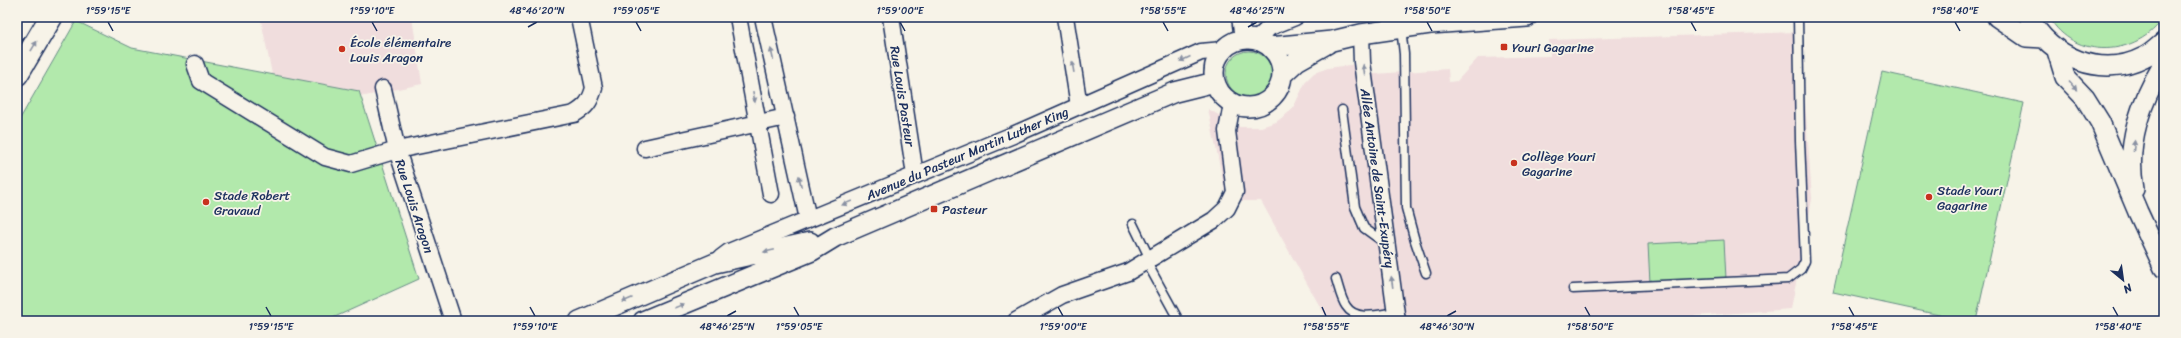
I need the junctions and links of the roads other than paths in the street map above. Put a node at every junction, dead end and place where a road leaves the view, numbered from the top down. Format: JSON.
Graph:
{"nodes":[{"id":1,"x":24,"y":17,"type":"edge"},
{"id":2,"x":51,"y":17,"type":"edge"},
{"id":3,"x":579,"y":17,"type":"edge"},
{"id":4,"x":738,"y":17,"type":"edge"},
{"id":5,"x":763,"y":17,"type":"edge"},
{"id":6,"x":891,"y":17,"type":"edge"},
{"id":7,"x":1065,"y":17,"type":"edge"},
{"id":8,"x":1240,"y":17,"type":"edge"},
{"id":9,"x":1295,"y":17,"type":"edge"},
{"id":10,"x":1527,"y":17,"type":"edge"},
{"id":11,"x":1798,"y":17,"type":"edge"},
{"id":12,"x":1998,"y":17,"type":"edge"},
{"id":13,"x":2029,"y":17,"type":"edge"},
{"id":14,"x":1401,"y":28,"type":"junction"},
{"id":15,"x":17,"y":29,"type":"edge"},
{"id":16,"x":1361,"y":34,"type":"junction"},
{"id":17,"x":2043,"y":38,"type":"junction"},
{"id":18,"x":1332,"y":41,"type":"junction"},
{"id":19,"x":1257,"y":42,"type":"junction"},
{"id":20,"x":2164,"y":42,"type":"edge"},
{"id":21,"x":1223,"y":50,"type":"junction"},
{"id":22,"x":2057,"y":51,"type":"junction"},
{"id":23,"x":2164,"y":63,"type":"edge"},
{"id":24,"x":195,"y":64,"type":"dead end"},
{"id":25,"x":17,"y":74,"type":"edge"},
{"id":26,"x":1283,"y":74,"type":"junction"},
{"id":27,"x":1215,"y":82,"type":"junction"},
{"id":28,"x":383,"y":89,"type":"dead end"},
{"id":29,"x":1232,"y":104,"type":"junction"},
{"id":30,"x":1078,"y":106,"type":"junction"},
{"id":31,"x":1342,"y":110,"type":"dead end"},
{"id":32,"x":786,"y":117,"type":"junction"},
{"id":33,"x":759,"y":124,"type":"junction"},
{"id":34,"x":645,"y":148,"type":"dead end"},
{"id":35,"x":397,"y":150,"type":"junction"},
{"id":36,"x":915,"y":175,"type":"junction"},
{"id":37,"x":771,"y":194,"type":"dead end"},
{"id":38,"x":2138,"y":212,"type":"junction"},
{"id":39,"x":808,"y":219,"type":"junction"},
{"id":40,"x":1133,"y":224,"type":"dead end"},
{"id":41,"x":835,"y":237,"type":"junction"},
{"id":42,"x":1387,"y":244,"type":"junction"},
{"id":43,"x":1148,"y":260,"type":"junction"},
{"id":44,"x":715,"y":263,"type":"junction"},
{"id":45,"x":2164,"y":268,"type":"edge"},
{"id":46,"x":1426,"y":273,"type":"dead end"},
{"id":47,"x":1336,"y":280,"type":"dead end"},
{"id":48,"x":1573,"y":289,"type":"dead end"},
{"id":49,"x":1396,"y":316,"type":"edge"},
{"id":50,"x":453,"y":321,"type":"edge"},
{"id":51,"x":579,"y":321,"type":"edge"},
{"id":52,"x":643,"y":321,"type":"edge"},
{"id":53,"x":1016,"y":321,"type":"edge"},
{"id":54,"x":1179,"y":321,"type":"edge"}],
"edges":[{"from":1,"to":15,"type":"main road"},
{"from":25,"to":2,"type":"main road","one_way":true},
{"from":3,"to":35,"type":"street"},
{"from":4,"to":33,"type":"street","one_way":true},
{"from":32,"to":5,"type":"street","one_way":true},
{"from":6,"to":36,"type":"street","name":"Rue Louis Pasteur"},
{"from":30,"to":7,"type":"street","one_way":true},
{"from":8,"to":19,"type":"street"},
{"from":9,"to":19,"type":"street","name":"Avenue du Pasteur Martin Luther King"},
{"from":10,"to":14,"type":"street","name":"Avenue du Pasteur Martin Luther King"},
{"from":11,"to":48,"type":"lane"},
{"from":12,"to":17,"type":"street"},
{"from":13,"to":17,"type":"street"},
{"from":14,"to":16,"type":"street","name":"Avenue du Pasteur Martin Luther King"},
{"from":14,"to":46,"type":"lane"},
{"from":16,"to":18,"type":"street","name":"Avenue du Pasteur Martin Luther King"},
{"from":42,"to":16,"type":"street","name":"Allée Antoine de Saint-Exupéry","one_way":true},
{"from":17,"to":22,"type":"street"},
{"from":18,"to":19,"type":"street","name":"Avenue du Pasteur Martin Luther King"},
{"from":18,"to":26,"type":"street","name":"Avenue du Pasteur Martin Luther King"},
{"from":19,"to":21,"type":"street","name":"Avenue du Pasteur Martin Luther King"},
{"from":19,"to":26,"type":"street"},
{"from":20,"to":22,"type":"street"},
{"from":21,"to":27,"type":"street"},
{"from":21,"to":30,"type":"street","name":"Avenue du Pasteur Martin Luther King","one_way":true},
{"from":22,"to":38,"type":"street","one_way":true},
{"from":38,"to":23,"type":"street","one_way":true},
{"from":24,"to":35,"type":"street"},
{"from":26,"to":29,"type":"street","name":"Avenue du Pasteur Martin Luther King"},
{"from":27,"to":29,"type":"street"},
{"from":27,"to":41,"type":"street","name":"Avenue du Pasteur Martin Luther King"},
{"from":28,"to":35,"type":"street","name":"Rue Louis Aragon"},
{"from":29,"to":43,"type":"street"},
{"from":30,"to":36,"type":"street","name":"Avenue du Pasteur Martin Luther King"},
{"from":31,"to":42,"type":"lane"},
{"from":32,"to":33,"type":"street"},
{"from":39,"to":32,"type":"street","one_way":true},
{"from":33,"to":34,"type":"street"},
{"from":33,"to":37,"type":"street"},
{"from":35,"to":50,"type":"street","name":"Rue Louis Aragon"},
{"from":36,"to":39,"type":"street","name":"Avenue du Pasteur Martin Luther King","one_way":true},
{"from":38,"to":45,"type":"street"},
{"from":39,"to":44,"type":"street","name":"Avenue du Pasteur Martin Luther King"},
{"from":40,"to":43,"type":"lane"},
{"from":41,"to":44,"type":"street","name":"Avenue du Pasteur Martin Luther King","one_way":true},
{"from":52,"to":41,"type":"street","name":"Avenue du Pasteur Martin Luther King","one_way":true},
{"from":49,"to":42,"type":"street","name":"Allée Antoine de Saint-Exupéry","one_way":true},
{"from":43,"to":53,"type":"street"},
{"from":43,"to":54,"type":"lane"},
{"from":44,"to":51,"type":"street","name":"Avenue du Pasteur Martin Luther King","one_way":true},
{"from":47,"to":49,"type":"lane"}]}
